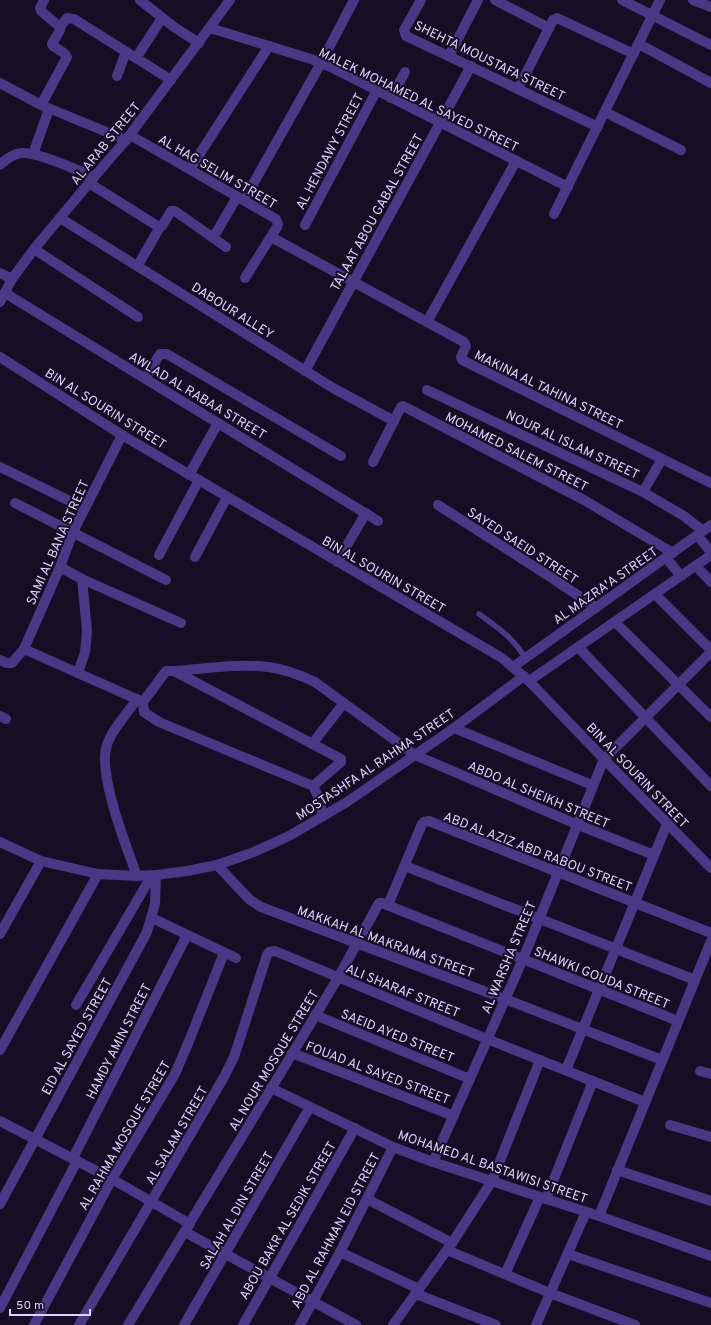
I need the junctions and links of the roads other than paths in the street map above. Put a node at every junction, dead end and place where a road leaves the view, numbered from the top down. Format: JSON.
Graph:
{"nodes":[{"id":1,"x":44,"y":0,"type":"edge"},
{"id":2,"x":140,"y":0,"type":"edge"},
{"id":3,"x":230,"y":0,"type":"edge"},
{"id":4,"x":354,"y":0,"type":"edge"},
{"id":5,"x":421,"y":0,"type":"edge"},
{"id":6,"x":478,"y":0,"type":"edge"},
{"id":7,"x":496,"y":0,"type":"edge"},
{"id":8,"x":622,"y":0,"type":"edge"},
{"id":9,"x":660,"y":0,"type":"edge"},
{"id":10,"x":693,"y":0,"type":"edge"},
{"id":11,"x":711,"y":7,"type":"edge"},
{"id":12,"x":654,"y":15,"type":"junction"},
{"id":13,"x":162,"y":18,"type":"junction"},
{"id":14,"x":60,"y":27,"type":"junction"},
{"id":15,"x":210,"y":28,"type":"junction"},
{"id":16,"x":549,"y":28,"type":"junction"},
{"id":17,"x":199,"y":43,"type":"junction"},
{"id":18,"x":639,"y":44,"type":"junction"},
{"id":19,"x":711,"y":45,"type":"edge"},
{"id":20,"x":269,"y":46,"type":"junction"},
{"id":21,"x":126,"y":52,"type":"junction"},
{"id":22,"x":634,"y":54,"type":"junction"},
{"id":23,"x":449,"y":56,"type":"junction"},
{"id":24,"x":136,"y":58,"type":"junction"},
{"id":25,"x":321,"y":63,"type":"junction"},
{"id":26,"x":471,"y":66,"type":"junction"},
{"id":27,"x":405,"y":72,"type":"dead end"},
{"id":28,"x":116,"y":76,"type":"dead end"},
{"id":29,"x":171,"y":80,"type":"junction"},
{"id":30,"x":0,"y":83,"type":"edge"},
{"id":31,"x":711,"y":83,"type":"edge"},
{"id":32,"x":518,"y":89,"type":"junction"},
{"id":33,"x":377,"y":90,"type":"junction"},
{"id":34,"x":392,"y":98,"type":"junction"},
{"id":35,"x":45,"y":107,"type":"junction"},
{"id":36,"x":605,"y":112,"type":"junction"},
{"id":37,"x":440,"y":123,"type":"junction"},
{"id":38,"x":598,"y":127,"type":"junction"},
{"id":39,"x":128,"y":138,"type":"junction"},
{"id":40,"x":681,"y":150,"type":"dead end"},
{"id":41,"x":33,"y":154,"type":"junction"},
{"id":42,"x":2,"y":160,"type":"edge"},
{"id":43,"x":516,"y":161,"type":"junction"},
{"id":44,"x":190,"y":169,"type":"junction"},
{"id":45,"x":92,"y":180,"type":"junction"},
{"id":46,"x":568,"y":187,"type":"junction"},
{"id":47,"x":241,"y":199,"type":"junction"},
{"id":48,"x":554,"y":214,"type":"dead end"},
{"id":49,"x":60,"y":218,"type":"junction"},
{"id":50,"x":305,"y":225,"type":"dead end"},
{"id":51,"x":160,"y":227,"type":"junction"},
{"id":52,"x":271,"y":237,"type":"junction"},
{"id":53,"x":213,"y":238,"type":"junction"},
{"id":54,"x":226,"y":247,"type":"dead end"},
{"id":55,"x":34,"y":249,"type":"junction"},
{"id":56,"x":138,"y":265,"type":"junction"},
{"id":57,"x":0,"y":273,"type":"edge"},
{"id":58,"x":245,"y":278,"type":"dead end"},
{"id":59,"x":12,"y":279,"type":"junction"},
{"id":60,"x":353,"y":282,"type":"junction"},
{"id":61,"x":5,"y":292,"type":"junction"},
{"id":62,"x":0,"y":302,"type":"edge"},
{"id":63,"x":138,"y":317,"type":"dead end"},
{"id":64,"x":427,"y":322,"type":"junction"},
{"id":65,"x":0,"y":357,"type":"edge"},
{"id":66,"x":304,"y":371,"type":"junction"},
{"id":67,"x":145,"y":378,"type":"junction"},
{"id":68,"x":427,"y":390,"type":"dead end"},
{"id":69,"x":394,"y":421,"type":"junction"},
{"id":70,"x":218,"y":423,"type":"junction"},
{"id":71,"x":122,"y":435,"type":"junction"},
{"id":72,"x":341,"y":456,"type":"dead end"},
{"id":73,"x":662,"y":459,"type":"junction"},
{"id":74,"x":373,"y":462,"type":"dead end"},
{"id":75,"x":0,"y":467,"type":"edge"},
{"id":76,"x":189,"y":475,"type":"junction"},
{"id":77,"x":199,"y":480,"type":"junction"},
{"id":78,"x":711,"y":483,"type":"edge"},
{"id":79,"x":643,"y":492,"type":"junction"},
{"id":80,"x":227,"y":497,"type":"junction"},
{"id":81,"x":15,"y":503,"type":"dead end"},
{"id":82,"x":438,"y":505,"type":"dead end"},
{"id":83,"x":84,"y":508,"type":"junction"},
{"id":84,"x":366,"y":513,"type":"junction"},
{"id":85,"x":378,"y":521,"type":"dead end"},
{"id":86,"x":704,"y":530,"type":"edge"},
{"id":87,"x":73,"y":532,"type":"junction"},
{"id":88,"x":711,"y":554,"type":"edge"},
{"id":89,"x":159,"y":555,"type":"dead end"},
{"id":90,"x":669,"y":555,"type":"junction"},
{"id":91,"x":195,"y":557,"type":"dead end"},
{"id":92,"x":337,"y":562,"type":"junction"},
{"id":93,"x":696,"y":566,"type":"junction"},
{"id":94,"x":60,"y":567,"type":"junction"},
{"id":95,"x":681,"y":576,"type":"junction"},
{"id":96,"x":82,"y":579,"type":"junction"},
{"id":97,"x":166,"y":580,"type":"dead end"},
{"id":98,"x":711,"y":582,"type":"edge"},
{"id":99,"x":655,"y":594,"type":"junction"},
{"id":100,"x":594,"y":607,"type":"junction"},
{"id":101,"x":479,"y":614,"type":"dead end"},
{"id":102,"x":615,"y":622,"type":"junction"},
{"id":103,"x":182,"y":623,"type":"dead end"},
{"id":104,"x":578,"y":647,"type":"junction"},
{"id":105,"x":24,"y":649,"type":"junction"},
{"id":106,"x":711,"y":651,"type":"edge"},
{"id":107,"x":525,"y":658,"type":"junction"},
{"id":108,"x":0,"y":660,"type":"edge"},
{"id":109,"x":514,"y":666,"type":"junction"},
{"id":110,"x":174,"y":671,"type":"junction"},
{"id":111,"x":78,"y":673,"type":"junction"},
{"id":112,"x":526,"y":678,"type":"junction"},
{"id":113,"x":678,"y":685,"type":"junction"},
{"id":114,"x":140,"y":701,"type":"junction"},
{"id":115,"x":344,"y":704,"type":"junction"},
{"id":116,"x":645,"y":717,"type":"junction"},
{"id":117,"x":711,"y":717,"type":"edge"},
{"id":118,"x":454,"y":728,"type":"junction"},
{"id":119,"x":312,"y":744,"type":"junction"},
{"id":120,"x":415,"y":755,"type":"junction"},
{"id":121,"x":604,"y":759,"type":"junction"},
{"id":122,"x":592,"y":785,"type":"junction"},
{"id":123,"x":313,"y":786,"type":"junction"},
{"id":124,"x":711,"y":786,"type":"edge"},
{"id":125,"x":323,"y":816,"type":"junction"},
{"id":126,"x":431,"y":823,"type":"joint"},
{"id":127,"x":576,"y":824,"type":"junction"},
{"id":128,"x":667,"y":824,"type":"junction"},
{"id":129,"x":0,"y":842,"type":"edge"},
{"id":130,"x":654,"y":855,"type":"junction"},
{"id":131,"x":41,"y":861,"type":"junction"},
{"id":132,"x":216,"y":865,"type":"junction"},
{"id":133,"x":405,"y":866,"type":"junction"},
{"id":134,"x":711,"y":868,"type":"edge"},
{"id":135,"x":557,"y":872,"type":"junction"},
{"id":136,"x":98,"y":874,"type":"junction"},
{"id":137,"x":154,"y":875,"type":"junction"},
{"id":138,"x":137,"y":876,"type":"junction"},
{"id":139,"x":635,"y":903,"type":"junction"},
{"id":140,"x":385,"y":904,"type":"junction"},
{"id":141,"x":152,"y":918,"type":"junction"},
{"id":142,"x":539,"y":918,"type":"junction"},
{"id":143,"x":711,"y":933,"type":"edge"},
{"id":144,"x":0,"y":934,"type":"edge"},
{"id":145,"x":187,"y":935,"type":"junction"},
{"id":146,"x":711,"y":941,"type":"edge"},
{"id":147,"x":356,"y":944,"type":"junction"},
{"id":148,"x":616,"y":949,"type":"junction"},
{"id":149,"x":275,"y":951,"type":"joint"},
{"id":150,"x":224,"y":953,"type":"junction"},
{"id":151,"x":236,"y":958,"type":"dead end"},
{"id":152,"x":523,"y":959,"type":"junction"},
{"id":153,"x":338,"y":978,"type":"junction"},
{"id":154,"x":695,"y":980,"type":"junction"},
{"id":155,"x":599,"y":989,"type":"junction"},
{"id":156,"x":505,"y":999,"type":"junction"},
{"id":157,"x":76,"y":1005,"type":"dead end"},
{"id":158,"x":315,"y":1015,"type":"junction"},
{"id":159,"x":678,"y":1021,"type":"junction"},
{"id":160,"x":583,"y":1029,"type":"junction"},
{"id":161,"x":487,"y":1039,"type":"junction"},
{"id":162,"x":0,"y":1050,"type":"edge"},
{"id":163,"x":292,"y":1053,"type":"junction"},
{"id":164,"x":540,"y":1060,"type":"junction"},
{"id":165,"x":662,"y":1060,"type":"junction"},
{"id":166,"x":566,"y":1070,"type":"junction"},
{"id":167,"x":700,"y":1071,"type":"dead end"},
{"id":168,"x":711,"y":1074,"type":"edge"},
{"id":169,"x":470,"y":1078,"type":"junction"},
{"id":170,"x":593,"y":1081,"type":"junction"},
{"id":171,"x":271,"y":1088,"type":"junction"},
{"id":172,"x":645,"y":1102,"type":"junction"},
{"id":173,"x":310,"y":1107,"type":"junction"},
{"id":174,"x":454,"y":1116,"type":"junction"},
{"id":175,"x":0,"y":1121,"type":"edge"},
{"id":176,"x":670,"y":1125,"type":"dead end"},
{"id":177,"x":355,"y":1128,"type":"junction"},
{"id":178,"x":711,"y":1137,"type":"edge"},
{"id":179,"x":35,"y":1138,"type":"junction"},
{"id":180,"x":393,"y":1147,"type":"junction"},
{"id":181,"x":75,"y":1159,"type":"junction"},
{"id":182,"x":433,"y":1162,"type":"junction"},
{"id":183,"x":617,"y":1170,"type":"junction"},
{"id":184,"x":112,"y":1179,"type":"junction"},
{"id":185,"x":492,"y":1181,"type":"junction"},
{"id":186,"x":543,"y":1198,"type":"junction"},
{"id":187,"x":367,"y":1199,"type":"junction"},
{"id":188,"x":711,"y":1201,"type":"edge"},
{"id":189,"x":152,"y":1202,"type":"junction"},
{"id":190,"x":0,"y":1204,"type":"edge"},
{"id":191,"x":586,"y":1212,"type":"junction"},
{"id":192,"x":598,"y":1216,"type":"junction"},
{"id":193,"x":187,"y":1228,"type":"junction"},
{"id":194,"x":450,"y":1246,"type":"junction"},
{"id":195,"x":340,"y":1252,"type":"junction"},
{"id":196,"x":225,"y":1254,"type":"junction"},
{"id":197,"x":568,"y":1254,"type":"junction"},
{"id":198,"x":711,"y":1256,"type":"edge"},
{"id":199,"x":505,"y":1274,"type":"junction"},
{"id":200,"x":269,"y":1278,"type":"junction"},
{"id":201,"x":417,"y":1292,"type":"junction"},
{"id":202,"x":550,"y":1293,"type":"junction"},
{"id":203,"x":313,"y":1302,"type":"junction"},
{"id":204,"x":711,"y":1303,"type":"edge"},
{"id":205,"x":0,"y":1308,"type":"edge"},
{"id":206,"x":34,"y":1325,"type":"edge"},
{"id":207,"x":79,"y":1325,"type":"edge"},
{"id":208,"x":128,"y":1325,"type":"edge"},
{"id":209,"x":184,"y":1325,"type":"edge"},
{"id":210,"x":243,"y":1325,"type":"edge"},
{"id":211,"x":300,"y":1325,"type":"edge"},
{"id":212,"x":356,"y":1325,"type":"edge"},
{"id":213,"x":393,"y":1325,"type":"edge"},
{"id":214,"x":496,"y":1325,"type":"edge"},
{"id":215,"x":536,"y":1325,"type":"edge"},
{"id":216,"x":635,"y":1325,"type":"edge"}],
"edges":[{"from":1,"to":14,"type":"street"},
{"from":2,"to":13,"type":"street"},
{"from":3,"to":15,"type":"street","name":"AL ARAB STREET"},
{"from":4,"to":25,"type":"street"},
{"from":5,"to":23,"type":"street","name":"SHEHTA MOUSTAFA STREET"},
{"from":6,"to":23,"type":"street"},
{"from":7,"to":16,"type":"street"},
{"from":8,"to":12,"type":"street"},
{"from":9,"to":12,"type":"street"},
{"from":10,"to":11,"type":"street"},
{"from":12,"to":18,"type":"street"},
{"from":12,"to":19,"type":"street"},
{"from":13,"to":17,"type":"street"},
{"from":13,"to":24,"type":"street"},
{"from":14,"to":21,"type":"street"},
{"from":14,"to":35,"type":"street"},
{"from":15,"to":17,"type":"street","name":"AL ARAB STREET"},
{"from":15,"to":20,"type":"street","name":"MALEK MOHAMED AL SAYED STREET"},
{"from":16,"to":22,"type":"street"},
{"from":16,"to":32,"type":"street"},
{"from":17,"to":29,"type":"street","name":"AL ARAB STREET"},
{"from":18,"to":22,"type":"street"},
{"from":18,"to":31,"type":"street"},
{"from":20,"to":25,"type":"street","name":"MALEK MOHAMED AL SAYED STREET"},
{"from":20,"to":44,"type":"street"},
{"from":21,"to":24,"type":"street"},
{"from":21,"to":28,"type":"street"},
{"from":22,"to":36,"type":"street"},
{"from":23,"to":26,"type":"street","name":"SHEHTA MOUSTAFA STREET"},
{"from":24,"to":29,"type":"street"},
{"from":25,"to":33,"type":"street","name":"MALEK MOHAMED AL SAYED STREET"},
{"from":25,"to":47,"type":"street"},
{"from":26,"to":32,"type":"street","name":"SHEHTA MOUSTAFA STREET"},
{"from":26,"to":37,"type":"street","name":"TALAAT ABOU GABAL STREET"},
{"from":27,"to":34,"type":"street"},
{"from":29,"to":39,"type":"street","name":"AL ARAB STREET"},
{"from":30,"to":35,"type":"street","name":"AL HAG SELIM STREET"},
{"from":32,"to":38,"type":"street","name":"SHEHTA MOUSTAFA STREET"},
{"from":33,"to":34,"type":"street","name":"MALEK MOHAMED AL SAYED STREET"},
{"from":33,"to":50,"type":"street","name":"AL HENDAWY STREET"},
{"from":34,"to":37,"type":"street","name":"MALEK MOHAMED AL SAYED STREET"},
{"from":35,"to":39,"type":"street","name":"AL HAG SELIM STREET"},
{"from":35,"to":41,"type":"street"},
{"from":36,"to":38,"type":"street"},
{"from":36,"to":40,"type":"street"},
{"from":37,"to":43,"type":"street","name":"MALEK MOHAMED AL SAYED STREET"},
{"from":37,"to":60,"type":"street","name":"TALAAT ABOU GABAL STREET"},
{"from":38,"to":46,"type":"street"},
{"from":39,"to":44,"type":"street","name":"AL HAG SELIM STREET"},
{"from":39,"to":45,"type":"street","name":"AL ARAB STREET"},
{"from":41,"to":42,"type":"street"},
{"from":41,"to":45,"type":"street"},
{"from":43,"to":46,"type":"street","name":"MALEK MOHAMED AL SAYED STREET"},
{"from":43,"to":64,"type":"street"},
{"from":44,"to":47,"type":"street","name":"AL HAG SELIM STREET"},
{"from":45,"to":49,"type":"street","name":"AL ARAB STREET"},
{"from":45,"to":51,"type":"street"},
{"from":46,"to":48,"type":"street"},
{"from":47,"to":52,"type":"street","name":"AL HAG SELIM STREET"},
{"from":47,"to":53,"type":"street"},
{"from":49,"to":55,"type":"street","name":"AL ARAB STREET"},
{"from":49,"to":56,"type":"street","name":"DABOUR ALLEY"},
{"from":51,"to":53,"type":"street"},
{"from":51,"to":56,"type":"street"},
{"from":52,"to":58,"type":"street","name":"AL HAG SELIM STREET"},
{"from":52,"to":60,"type":"street","name":"MAKINA AL TAHINA STREET"},
{"from":53,"to":54,"type":"street"},
{"from":55,"to":59,"type":"street","name":"AL ARAB STREET"},
{"from":55,"to":63,"type":"street"},
{"from":56,"to":66,"type":"street","name":"DABOUR ALLEY"},
{"from":57,"to":59,"type":"street"},
{"from":59,"to":61,"type":"street","name":"AL ARAB STREET"},
{"from":60,"to":64,"type":"street","name":"MAKINA AL TAHINA STREET"},
{"from":60,"to":66,"type":"street","name":"TALAAT ABOU GABAL STREET"},
{"from":61,"to":62,"type":"street","name":"AL ARAB STREET"},
{"from":61,"to":67,"type":"street","name":"AWLAD AL RABAA STREET"},
{"from":64,"to":73,"type":"street","name":"MAKINA AL TAHINA STREET"},
{"from":65,"to":71,"type":"street","name":"BIN AL SOURIN STREET"},
{"from":66,"to":69,"type":"street","name":"DABOUR ALLEY"},
{"from":67,"to":70,"type":"street","name":"AWLAD AL RABAA STREET"},
{"from":67,"to":72,"type":"street"},
{"from":68,"to":79,"type":"street","name":"NOUR AL ISLAM STREET"},
{"from":69,"to":74,"type":"street","name":"MOHAMED SALEM STREET"},
{"from":69,"to":90,"type":"street","name":"MOHAMED SALEM STREET"},
{"from":70,"to":76,"type":"street"},
{"from":70,"to":84,"type":"street","name":"AWLAD AL RABAA STREET"},
{"from":71,"to":76,"type":"street","name":"BIN AL SOURIN STREET"},
{"from":71,"to":83,"type":"street","name":"SAMI AL BANA STREET"},
{"from":73,"to":78,"type":"street","name":"MAKINA AL TAHINA STREET"},
{"from":73,"to":79,"type":"street"},
{"from":75,"to":83,"type":"street"},
{"from":76,"to":77,"type":"street","name":"BIN AL SOURIN STREET"},
{"from":77,"to":80,"type":"street","name":"BIN AL SOURIN STREET"},
{"from":77,"to":89,"type":"street"},
{"from":79,"to":86,"type":"street","name":"NOUR AL ISLAM STREET"},
{"from":80,"to":91,"type":"street"},
{"from":80,"to":92,"type":"street","name":"BIN AL SOURIN STREET"},
{"from":81,"to":87,"type":"street"},
{"from":82,"to":100,"type":"street","name":"SAYED SAEID STREET"},
{"from":83,"to":87,"type":"street","name":"SAMI AL BANA STREET"},
{"from":84,"to":85,"type":"street","name":"AWLAD AL RABAA STREET"},
{"from":84,"to":92,"type":"street"},
{"from":86,"to":88,"type":"street","name":"NOUR AL ISLAM STREET"},
{"from":86,"to":90,"type":"street","name":"AL MAZRA'A STREET"},
{"from":87,"to":94,"type":"street","name":"SAMI AL BANA STREET"},
{"from":87,"to":97,"type":"street"},
{"from":88,"to":93,"type":"street"},
{"from":90,"to":95,"type":"street"},
{"from":90,"to":100,"type":"street","name":"AL MAZRA'A STREET"},
{"from":92,"to":109,"type":"street","name":"BIN AL SOURIN STREET"},
{"from":93,"to":95,"type":"street"},
{"from":93,"to":98,"type":"street"},
{"from":94,"to":96,"type":"street"},
{"from":94,"to":105,"type":"street","name":"SAMI AL BANA STREET"},
{"from":95,"to":99,"type":"street"},
{"from":96,"to":103,"type":"street"},
{"from":96,"to":111,"type":"street"},
{"from":99,"to":102,"type":"street"},
{"from":99,"to":106,"type":"street"},
{"from":100,"to":107,"type":"street","name":"AL MAZRA'A STREET"},
{"from":101,"to":107,"type":"lane"},
{"from":102,"to":104,"type":"street"},
{"from":102,"to":113,"type":"street"},
{"from":104,"to":112,"type":"street"},
{"from":104,"to":116,"type":"street"},
{"from":105,"to":108,"type":"street","name":"SAMI AL BANA STREET"},
{"from":105,"to":111,"type":"street"},
{"from":106,"to":113,"type":"street","name":"AL WARSHA STREET"},
{"from":107,"to":109,"type":"street","name":"AL MAZRA'A STREET"},
{"from":109,"to":112,"type":"street","name":"BIN AL SOURIN STREET"},
{"from":110,"to":114,"type":"street"},
{"from":110,"to":115,"type":"street","name":"ABDO AL SHEIKH STREET"},
{"from":110,"to":119,"type":"street"},
{"from":111,"to":114,"type":"street"},
{"from":112,"to":118,"type":"street","name":"MOSTASHFA AL RAHMA STREET"},
{"from":112,"to":121,"type":"street","name":"BIN AL SOURIN STREET"},
{"from":113,"to":116,"type":"street","name":"AL WARSHA STREET"},
{"from":113,"to":117,"type":"street"},
{"from":114,"to":123,"type":"street"},
{"from":114,"to":138,"type":"street"},
{"from":115,"to":119,"type":"street"},
{"from":115,"to":120,"type":"street","name":"ABDO AL SHEIKH STREET"},
{"from":116,"to":121,"type":"street","name":"AL WARSHA STREET"},
{"from":116,"to":124,"type":"street"},
{"from":118,"to":120,"type":"street","name":"MOSTASHFA AL RAHMA STREET"},
{"from":118,"to":122,"type":"street"},
{"from":119,"to":123,"type":"street"},
{"from":120,"to":125,"type":"street","name":"MOSTASHFA AL RAHMA STREET"},
{"from":120,"to":127,"type":"street","name":"ABDO AL SHEIKH STREET"},
{"from":121,"to":122,"type":"street","name":"AL WARSHA STREET"},
{"from":121,"to":128,"type":"street","name":"BIN AL SOURIN STREET"},
{"from":122,"to":127,"type":"street","name":"AL WARSHA STREET"},
{"from":123,"to":125,"type":"street"},
{"from":125,"to":132,"type":"street","name":"MOSTASHFA AL RAHMA STREET"},
{"from":126,"to":133,"type":"street","name":"AL NOUR MOSQUE STREET"},
{"from":126,"to":135,"type":"street","name":"ABD AL AZIZ ABD RABOU STREET"},
{"from":127,"to":130,"type":"street","name":"ABDO AL SHEIKH STREET"},
{"from":127,"to":135,"type":"street","name":"AL WARSHA STREET"},
{"from":128,"to":130,"type":"street"},
{"from":128,"to":134,"type":"street","name":"BIN AL SOURIN STREET"},
{"from":129,"to":131,"type":"street","name":"MOSTASHFA AL RAHMA STREET"},
{"from":130,"to":139,"type":"street"},
{"from":131,"to":136,"type":"street","name":"MOSTASHFA AL RAHMA STREET"},
{"from":131,"to":144,"type":"street"},
{"from":132,"to":137,"type":"street","name":"MOSTASHFA AL RAHMA STREET"},
{"from":132,"to":147,"type":"street","name":"MAKKAH AL MAKRAMA STREET"},
{"from":133,"to":140,"type":"street","name":"AL NOUR MOSQUE STREET"},
{"from":133,"to":142,"type":"street"},
{"from":135,"to":139,"type":"street","name":"ABD AL AZIZ ABD RABOU STREET"},
{"from":135,"to":142,"type":"street","name":"AL WARSHA STREET"},
{"from":136,"to":138,"type":"street","name":"MOSTASHFA AL RAHMA STREET"},
{"from":136,"to":162,"type":"street"},
{"from":137,"to":138,"type":"street","name":"MOSTASHFA AL RAHMA STREET"},
{"from":137,"to":141,"type":"street","name":"EID AL SAYED STREET"},
{"from":137,"to":157,"type":"street"},
{"from":139,"to":143,"type":"street","name":"ABD AL AZIZ ABD RABOU STREET"},
{"from":139,"to":148,"type":"street"},
{"from":140,"to":147,"type":"street","name":"AL NOUR MOSQUE STREET"},
{"from":140,"to":152,"type":"street","name":"SHAWKI GOUDA STREET"},
{"from":141,"to":145,"type":"street"},
{"from":141,"to":179,"type":"street","name":"EID AL SAYED STREET"},
{"from":142,"to":148,"type":"street"},
{"from":142,"to":152,"type":"street","name":"AL WARSHA STREET"},
{"from":145,"to":150,"type":"street"},
{"from":145,"to":181,"type":"street","name":"HAMDY AMIN STREET"},
{"from":146,"to":154,"type":"street"},
{"from":147,"to":153,"type":"street","name":"AL NOUR MOSQUE STREET"},
{"from":147,"to":156,"type":"street","name":"MAKKAH AL MAKRAMA STREET"},
{"from":148,"to":154,"type":"street"},
{"from":148,"to":155,"type":"street"},
{"from":149,"to":153,"type":"street","name":"ALI SHARAF STREET"},
{"from":149,"to":189,"type":"street","name":"AL SALAM STREET"},
{"from":150,"to":151,"type":"street"},
{"from":150,"to":184,"type":"street","name":"AL RAHMA MOSQUE STREET"},
{"from":152,"to":155,"type":"street","name":"SHAWKI GOUDA STREET"},
{"from":152,"to":156,"type":"street","name":"AL WARSHA STREET"},
{"from":153,"to":158,"type":"street","name":"AL NOUR MOSQUE STREET"},
{"from":153,"to":161,"type":"street","name":"ALI SHARAF STREET"},
{"from":154,"to":159,"type":"street"},
{"from":155,"to":159,"type":"street","name":"SHAWKI GOUDA STREET"},
{"from":155,"to":160,"type":"street"},
{"from":156,"to":160,"type":"street","name":"MAKKAH AL MAKRAMA STREET"},
{"from":156,"to":161,"type":"street","name":"AL WARSHA STREET"},
{"from":158,"to":163,"type":"street","name":"AL NOUR MOSQUE STREET"},
{"from":158,"to":169,"type":"street","name":"SAEID AYED STREET"},
{"from":159,"to":165,"type":"street"},
{"from":160,"to":165,"type":"street","name":"MAKKAH AL MAKRAMA STREET"},
{"from":160,"to":166,"type":"street"},
{"from":161,"to":164,"type":"street","name":"ALI SHARAF STREET"},
{"from":161,"to":169,"type":"street","name":"AL WARSHA STREET"},
{"from":163,"to":171,"type":"street","name":"AL NOUR MOSQUE STREET"},
{"from":163,"to":174,"type":"street","name":"FOUAD AL SAYED STREET"},
{"from":164,"to":166,"type":"street","name":"ALI SHARAF STREET"},
{"from":164,"to":185,"type":"street"},
{"from":165,"to":172,"type":"street"},
{"from":166,"to":170,"type":"street","name":"ALI SHARAF STREET"},
{"from":167,"to":168,"type":"street"},
{"from":169,"to":174,"type":"street","name":"AL WARSHA STREET"},
{"from":170,"to":172,"type":"street","name":"ALI SHARAF STREET"},
{"from":170,"to":186,"type":"street"},
{"from":171,"to":173,"type":"street","name":"MOHAMED AL BASTAWISI STREET"},
{"from":171,"to":193,"type":"street","name":"AL NOUR MOSQUE STREET"},
{"from":172,"to":183,"type":"street"},
{"from":173,"to":177,"type":"street","name":"MOHAMED AL BASTAWISI STREET"},
{"from":173,"to":196,"type":"street","name":"SALAH AL DIN STREET"},
{"from":174,"to":182,"type":"street","name":"AL WARSHA STREET"},
{"from":175,"to":179,"type":"street"},
{"from":176,"to":178,"type":"street"},
{"from":177,"to":180,"type":"street","name":"MOHAMED AL BASTAWISI STREET"},
{"from":177,"to":200,"type":"street","name":"ABOU BAKR AL SEDIK STREET"},
{"from":179,"to":181,"type":"street"},
{"from":179,"to":190,"type":"street","name":"EID AL SAYED STREET"},
{"from":180,"to":182,"type":"street","name":"MOHAMED AL BASTAWISI STREET"},
{"from":180,"to":187,"type":"street","name":"ABD AL RAHMAN EID STREET"},
{"from":181,"to":184,"type":"street"},
{"from":181,"to":205,"type":"street"},
{"from":182,"to":185,"type":"street","name":"MOHAMED AL BASTAWISI STREET"},
{"from":183,"to":188,"type":"street"},
{"from":183,"to":192,"type":"street"},
{"from":184,"to":189,"type":"street"},
{"from":184,"to":206,"type":"street","name":"AL RAHMA MOSQUE STREET"},
{"from":185,"to":186,"type":"street","name":"MOHAMED AL BASTAWISI STREET"},
{"from":185,"to":194,"type":"street"},
{"from":186,"to":191,"type":"street","name":"MOHAMED AL BASTAWISI STREET"},
{"from":186,"to":199,"type":"street"},
{"from":187,"to":194,"type":"street"},
{"from":187,"to":195,"type":"street","name":"ABD AL RAHMAN EID STREET"},
{"from":189,"to":193,"type":"street"},
{"from":189,"to":207,"type":"street","name":"AL SALAM STREET"},
{"from":191,"to":192,"type":"street","name":"MOHAMED AL BASTAWISI STREET"},
{"from":191,"to":197,"type":"street"},
{"from":192,"to":198,"type":"street","name":"MOHAMED AL BASTAWISI STREET"},
{"from":193,"to":196,"type":"street"},
{"from":193,"to":208,"type":"street","name":"AL NOUR MOSQUE STREET"},
{"from":194,"to":199,"type":"street"},
{"from":194,"to":201,"type":"street"},
{"from":195,"to":201,"type":"street"},
{"from":195,"to":203,"type":"street","name":"ABD AL RAHMAN EID STREET"},
{"from":196,"to":200,"type":"street"},
{"from":196,"to":209,"type":"street","name":"SALAH AL DIN STREET"},
{"from":197,"to":202,"type":"street"},
{"from":197,"to":204,"type":"street"},
{"from":199,"to":202,"type":"street"},
{"from":200,"to":203,"type":"street"},
{"from":200,"to":210,"type":"street","name":"ABOU BAKR AL SEDIK STREET"},
{"from":201,"to":213,"type":"street"},
{"from":201,"to":214,"type":"street"},
{"from":202,"to":215,"type":"street"},
{"from":202,"to":216,"type":"street"},
{"from":203,"to":211,"type":"street","name":"ABD AL RAHMAN EID STREET"},
{"from":203,"to":212,"type":"street"}]}
